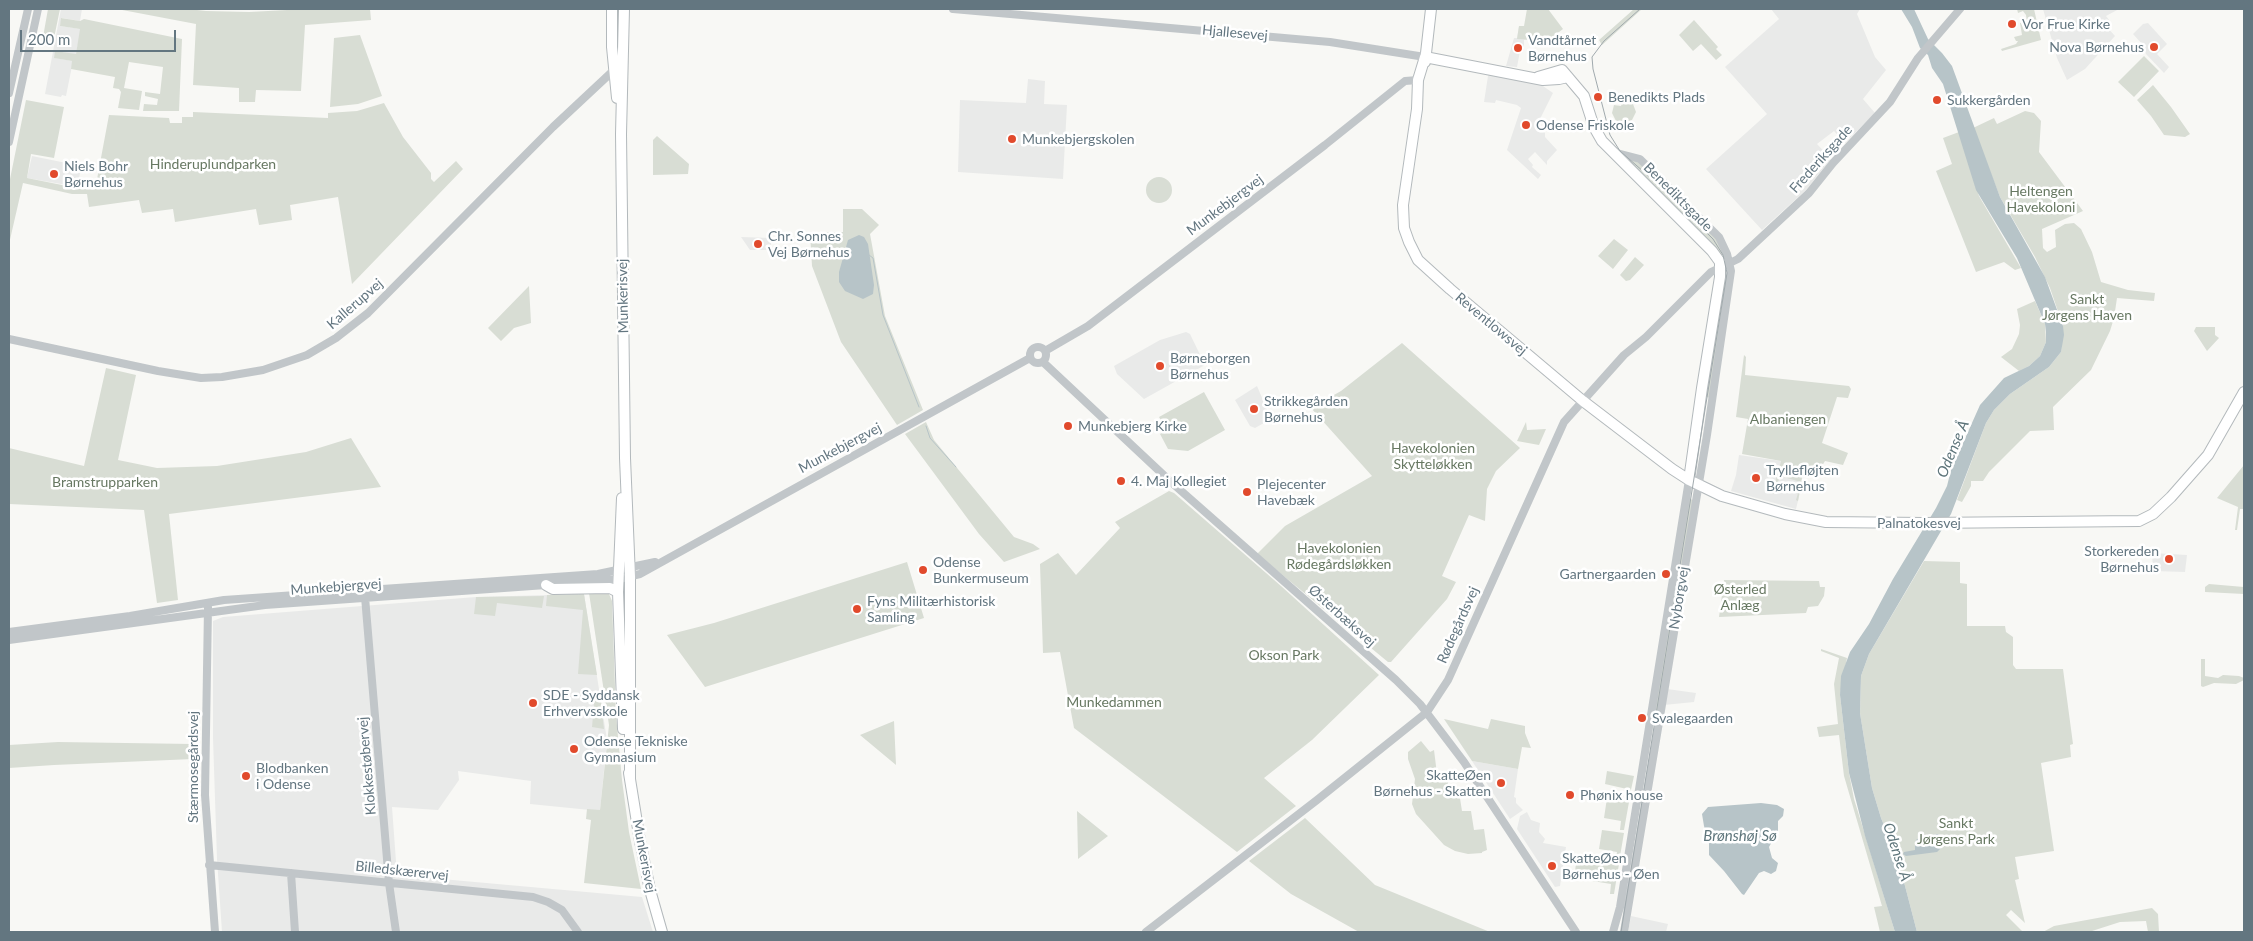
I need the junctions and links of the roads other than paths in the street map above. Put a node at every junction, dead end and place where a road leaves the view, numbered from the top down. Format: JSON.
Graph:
{"nodes":[{"id":1,"x":28,"y":9,"type":"edge"},
{"id":2,"x":38,"y":9,"type":"edge"},
{"id":3,"x":612,"y":9,"type":"edge"},
{"id":4,"x":618,"y":9,"type":"edge"},
{"id":5,"x":624,"y":9,"type":"edge"},
{"id":6,"x":953,"y":9,"type":"edge"},
{"id":7,"x":1431,"y":9,"type":"edge"},
{"id":8,"x":1960,"y":9,"type":"edge"},
{"id":9,"x":1425,"y":57,"type":"junction"},
{"id":10,"x":619,"y":69,"type":"junction"},
{"id":11,"x":1565,"y":73,"type":"joint"},
{"id":12,"x":1418,"y":80,"type":"junction"},
{"id":13,"x":616,"y":84,"type":"junction"},
{"id":14,"x":588,"y":92,"type":"junction"},
{"id":15,"x":9,"y":93,"type":"edge"},
{"id":16,"x":1417,"y":109,"type":"junction"},
{"id":17,"x":621,"y":134,"type":"junction"},
{"id":18,"x":9,"y":142,"type":"edge"},
{"id":19,"x":1610,"y":150,"type":"junction"},
{"id":20,"x":1726,"y":265,"type":"junction"},
{"id":21,"x":9,"y":339,"type":"edge"},
{"id":22,"x":1045,"y":351,"type":"junction"},
{"id":23,"x":1030,"y":358,"type":"junction"},
{"id":24,"x":1043,"y":362,"type":"junction"},
{"id":25,"x":2244,"y":392,"type":"edge"},
{"id":26,"x":1583,"y":401,"type":"junction"},
{"id":27,"x":625,"y":458,"type":"junction"},
{"id":28,"x":1694,"y":486,"type":"junction"},
{"id":29,"x":624,"y":574,"type":"junction"},
{"id":30,"x":546,"y":585,"type":"junction"},
{"id":31,"x":618,"y":592,"type":"junction"},
{"id":32,"x":365,"y":597,"type":"junction"},
{"id":33,"x":251,"y":599,"type":"junction"},
{"id":34,"x":207,"y":602,"type":"junction"},
{"id":35,"x":209,"y":612,"type":"junction"},
{"id":36,"x":9,"y":632,"type":"edge"},
{"id":37,"x":9,"y":640,"type":"edge"},
{"id":38,"x":1427,"y":712,"type":"junction"},
{"id":39,"x":630,"y":778,"type":"junction"},
{"id":40,"x":208,"y":865,"type":"junction"},
{"id":41,"x":291,"y":873,"type":"junction"},
{"id":42,"x":389,"y":883,"type":"junction"},
{"id":43,"x":214,"y":932,"type":"edge"},
{"id":44,"x":295,"y":932,"type":"edge"},
{"id":45,"x":396,"y":932,"type":"edge"},
{"id":46,"x":578,"y":932,"type":"edge"},
{"id":47,"x":662,"y":932,"type":"edge"},
{"id":48,"x":1146,"y":932,"type":"edge"},
{"id":49,"x":1576,"y":932,"type":"edge"},
{"id":50,"x":1613,"y":932,"type":"edge"},
{"id":51,"x":1624,"y":932,"type":"edge"}],
"edges":[{"from":1,"to":15,"type":"street"},
{"from":2,"to":18,"type":"street"},
{"from":3,"to":10,"type":"main road","name":"Munkerisvej"},
{"from":4,"to":10,"type":"main road"},
{"from":5,"to":10,"type":"main road","name":"Munkerisvej"},
{"from":6,"to":9,"type":"street","name":"Hjallesevej"},
{"from":7,"to":9,"type":"main road"},
{"from":8,"to":20,"type":"street","name":"Frederiksgade"},
{"from":9,"to":11,"type":"main road","name":"Hjallesevej"},
{"from":9,"to":12,"type":"main road","name":"Reventlowsvej"},
{"from":9,"to":16,"type":"main road","name":"Reventlowsvej"},
{"from":10,"to":13,"type":"main road","name":"Munkerisvej"},
{"from":10,"to":14,"type":"street","name":"Kallerupvej"},
{"from":10,"to":17,"type":"main road","name":"Munkerisvej"},
{"from":11,"to":19,"type":"main road","name":"Benediktsgade"},
{"from":12,"to":16,"type":"main road","name":"Reventlowsvej"},
{"from":12,"to":22,"type":"street","name":"Munkebjergvej"},
{"from":13,"to":14,"type":"street","name":"Kallerupvej"},
{"from":13,"to":17,"type":"main road","name":"Munkerisvej"},
{"from":14,"to":21,"type":"street","name":"Kallerupvej"},
{"from":16,"to":26,"type":"main road","name":"Reventlowsvej"},
{"from":17,"to":27,"type":"main road","name":"Munkerisvej"},
{"from":19,"to":20,"type":"main road","name":"Benediktsgade"},
{"from":19,"to":20,"type":"street","name":"Benediktsgade"},
{"from":20,"to":26,"type":"street","name":"Rødegårdsvej"},
{"from":20,"to":28,"type":"main road","name":"Nyborgvej"},
{"from":22,"to":23,"type":"street"},
{"from":22,"to":24,"type":"street"},
{"from":23,"to":24,"type":"street"},
{"from":23,"to":29,"type":"street","name":"Munkebjergvej"},
{"from":24,"to":38,"type":"street","name":"Østerbæksvej"},
{"from":25,"to":28,"type":"main road","name":"Palnatokesvej"},
{"from":26,"to":28,"type":"main road","name":"Reventlowsvej"},
{"from":26,"to":38,"type":"street","name":"Rødegårdsvej"},
{"from":27,"to":29,"type":"main road","name":"Munkerisvej"},
{"from":27,"to":29,"type":"main road","name":"Munkerisvej"},
{"from":28,"to":50,"type":"street","name":"Nyborgvej"},
{"from":28,"to":51,"type":"street","name":"Nyborgvej"},
{"from":29,"to":30,"type":"street","name":"Munkebjergvej"},
{"from":29,"to":31,"type":"main road","name":"Munkerisvej"},
{"from":29,"to":33,"type":"street","name":"Munkebjergvej"},
{"from":29,"to":39,"type":"main road","name":"Munkerisvej"},
{"from":30,"to":31,"type":"main road"},
{"from":30,"to":32,"type":"street","name":"Munkebjergvej"},
{"from":31,"to":39,"type":"main road","name":"Munkerisvej"},
{"from":32,"to":35,"type":"street","name":"Munkebjergvej"},
{"from":32,"to":42,"type":"street","name":"Klokkestøbervej"},
{"from":33,"to":34,"type":"street","name":"Munkebjergvej"},
{"from":33,"to":35,"type":"street"},
{"from":34,"to":35,"type":"street","name":"Stærmosegårdsvej"},
{"from":34,"to":36,"type":"street","name":"Munkebjergvej"},
{"from":35,"to":37,"type":"street","name":"Munkebjergvej"},
{"from":35,"to":40,"type":"street","name":"Stærmosegårdsvej"},
{"from":38,"to":48,"type":"street","name":"Rødegårdsvej"},
{"from":38,"to":49,"type":"street","name":"Østerbæksvej"},
{"from":39,"to":47,"type":"main road","name":"Munkerisvej"},
{"from":40,"to":41,"type":"street","name":"Billedskærervej"},
{"from":40,"to":43,"type":"street","name":"Stærmosegårdsvej"},
{"from":41,"to":42,"type":"street","name":"Billedskærervej"},
{"from":41,"to":44,"type":"street"},
{"from":42,"to":45,"type":"street","name":"Klokkestøbervej"},
{"from":42,"to":46,"type":"street","name":"Billedskærervej"}]}
